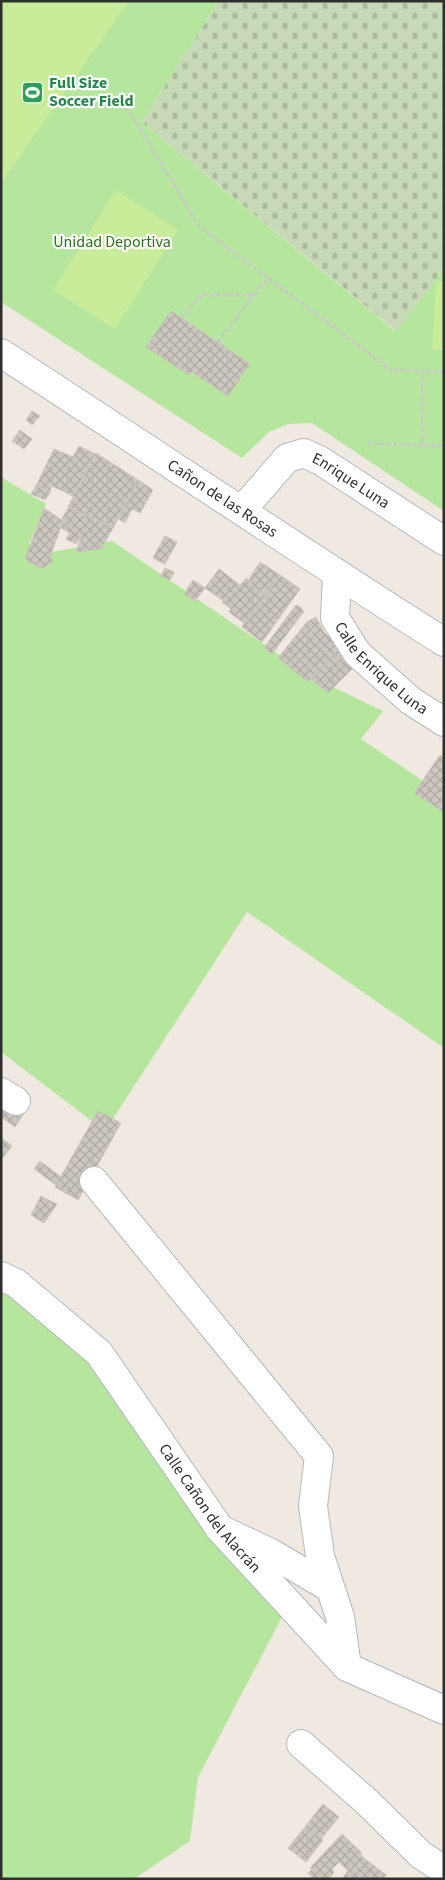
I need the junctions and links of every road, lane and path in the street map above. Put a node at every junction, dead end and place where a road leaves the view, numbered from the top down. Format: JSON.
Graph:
{"nodes":[{"id":1,"x":123,"y":101,"type":"dead end"},
{"id":2,"x":268,"y":278,"type":"junction"},
{"id":3,"x":254,"y":295,"type":"junction"},
{"id":4,"x":181,"y":318,"type":"dead end"},
{"id":5,"x":218,"y":342,"type":"dead end"},
{"id":6,"x":1,"y":353,"type":"edge"},
{"id":7,"x":422,"y":371,"type":"junction"},
{"id":8,"x":444,"y":372,"type":"edge"},
{"id":9,"x":367,"y":443,"type":"dead end"},
{"id":10,"x":422,"y":445,"type":"junction"},
{"id":11,"x":444,"y":446,"type":"edge"},
{"id":12,"x":242,"y":510,"type":"junction"},
{"id":13,"x":444,"y":541,"type":"edge"},
{"id":14,"x":337,"y":575,"type":"junction"},
{"id":15,"x":444,"y":642,"type":"edge"},
{"id":16,"x":444,"y":722,"type":"edge"},
{"id":17,"x":94,"y":1181,"type":"dead end"},
{"id":18,"x":1,"y":1276,"type":"edge"},
{"id":19,"x":220,"y":1529,"type":"junction"},
{"id":20,"x":330,"y":1588,"type":"junction"},
{"id":21,"x":347,"y":1667,"type":"junction"},
{"id":22,"x":444,"y":1710,"type":"edge"},
{"id":23,"x":301,"y":1744,"type":"dead end"},
{"id":24,"x":444,"y":1870,"type":"edge"}],
"edges":[{"from":1,"to":2,"type":"path"},
{"from":2,"to":3,"type":"path"},
{"from":2,"to":7,"type":"path"},
{"from":3,"to":4,"type":"path"},
{"from":3,"to":5,"type":"path"},
{"from":6,"to":12,"type":"street","name":"Cañon de las Rosas"},
{"from":7,"to":8,"type":"path"},
{"from":7,"to":10,"type":"path"},
{"from":9,"to":10,"type":"path"},
{"from":10,"to":11,"type":"path"},
{"from":12,"to":13,"type":"street","name":"Enrique Luna"},
{"from":12,"to":14,"type":"street","name":"Cañon de las Rosas"},
{"from":14,"to":15,"type":"street","name":"Cañon de las Rosas"},
{"from":14,"to":16,"type":"street","name":"Calle Enrique Luna"},
{"from":17,"to":20,"type":"street"},
{"from":18,"to":19,"type":"street","name":"Calle Cañon del Alacrán"},
{"from":19,"to":20,"type":"street"},
{"from":19,"to":21,"type":"street","name":"Calle Cañon del Alacrán"},
{"from":20,"to":21,"type":"street"},
{"from":21,"to":22,"type":"street","name":"Calle Cañon del Alacrán"},
{"from":23,"to":24,"type":"street"}]}
